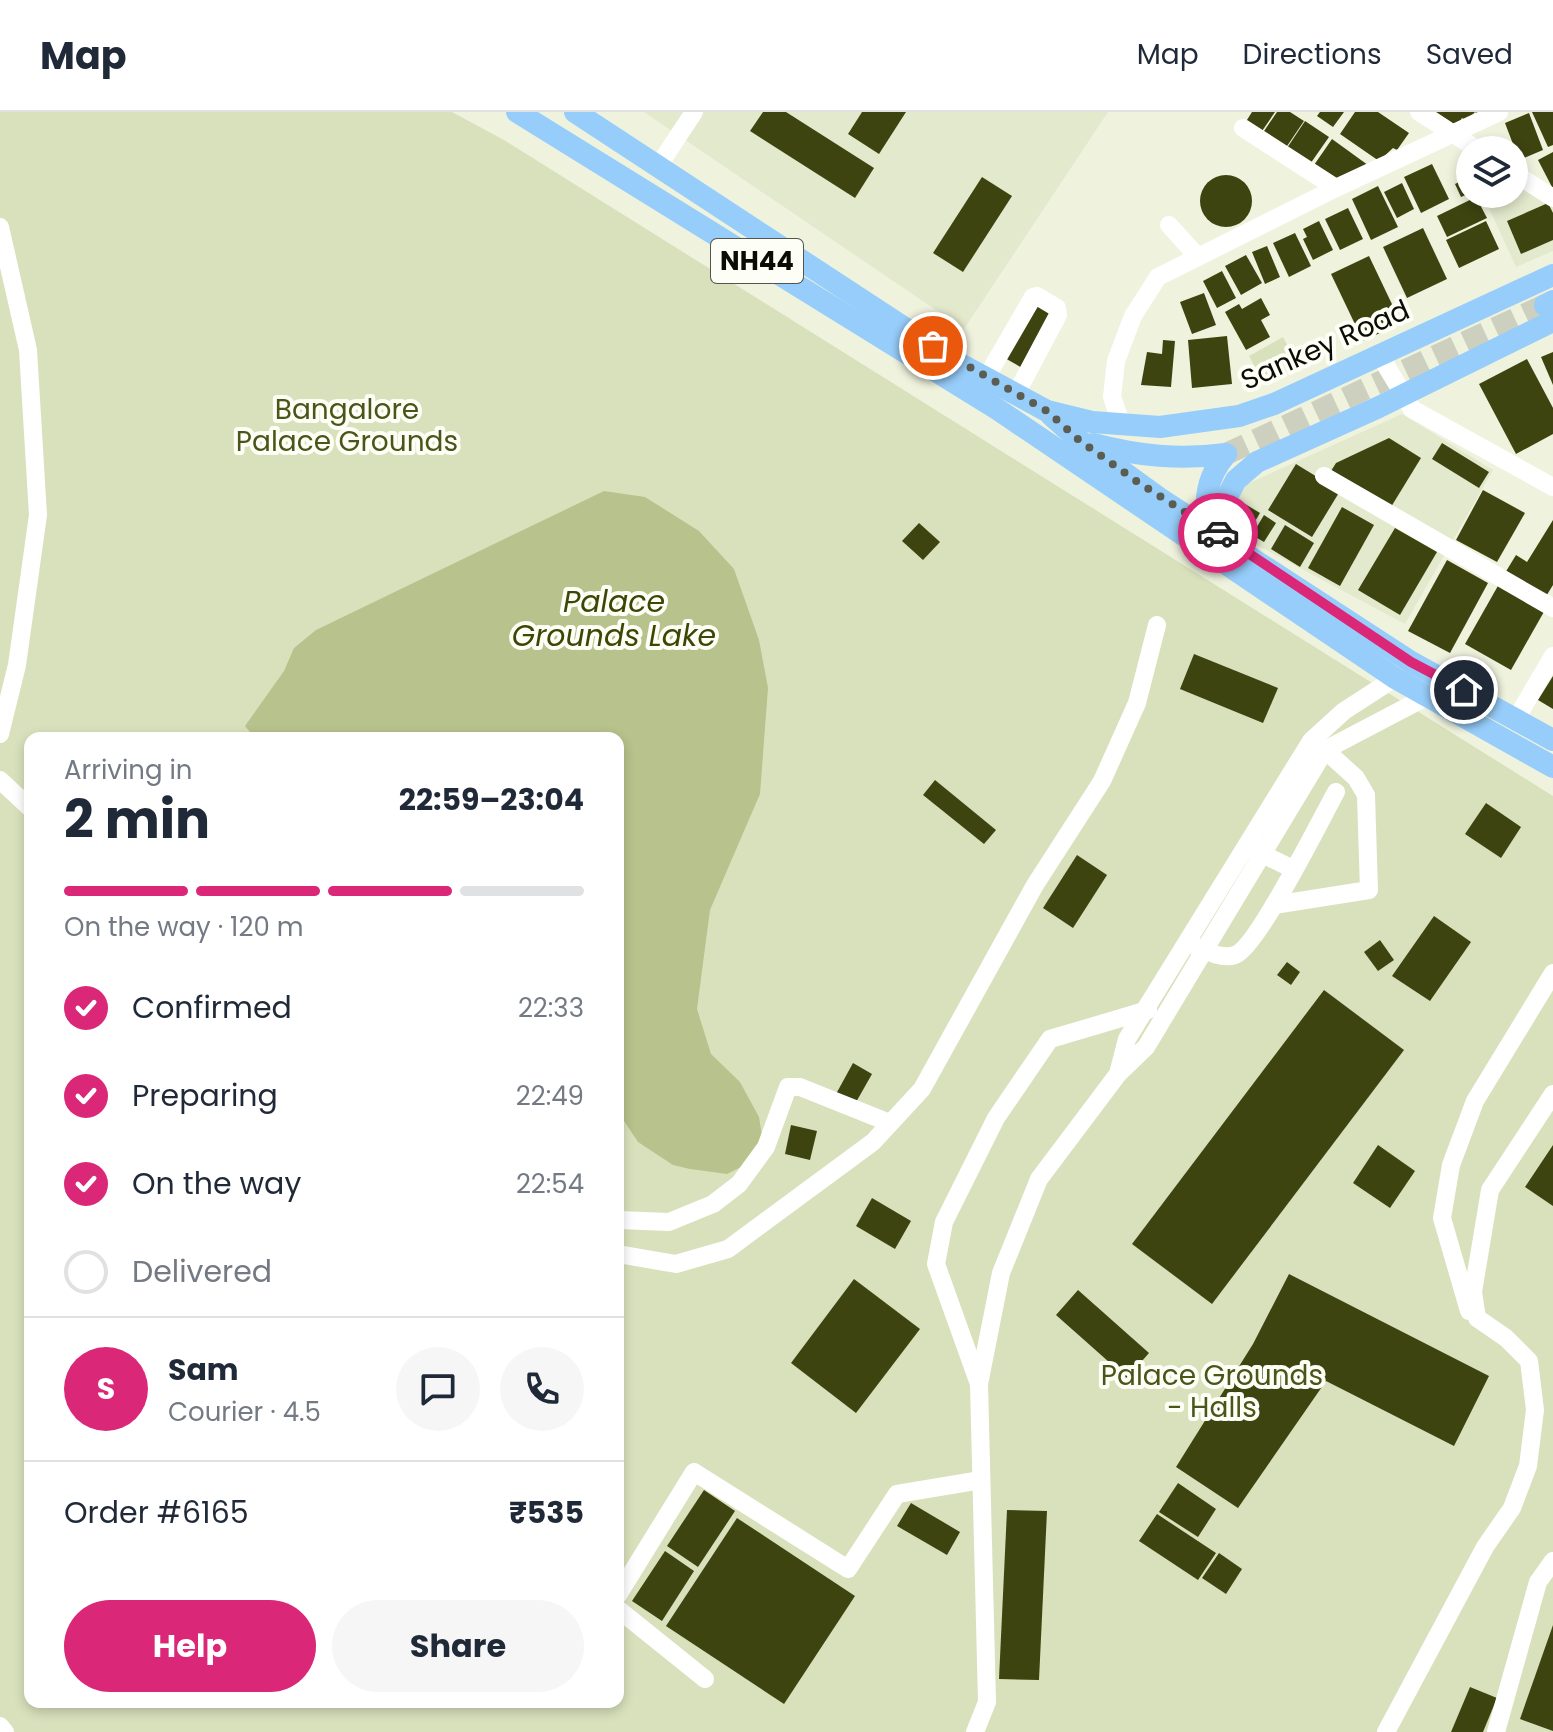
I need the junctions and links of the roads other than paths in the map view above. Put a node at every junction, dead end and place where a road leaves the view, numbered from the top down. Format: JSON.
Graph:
{"nodes":[{"id":1,"x":517,"y":112,"type":"edge"},
{"id":2,"x":575,"y":112,"type":"edge"},
{"id":3,"x":694,"y":112,"type":"edge"},
{"id":4,"x":1419,"y":112,"type":"edge"},
{"id":5,"x":1499,"y":112,"type":"edge"},
{"id":6,"x":1243,"y":128,"type":"dead end"},
{"id":7,"x":1453,"y":134,"type":"junction"},
{"id":8,"x":1456,"y":136,"type":"edge"},
{"id":9,"x":659,"y":165,"type":"junction"},
{"id":10,"x":1528,"y":182,"type":"edge"},
{"id":11,"x":1336,"y":188,"type":"junction"},
{"id":12,"x":1553,"y":198,"type":"edge"},
{"id":13,"x":1169,"y":225,"type":"dead end"},
{"id":14,"x":0,"y":227,"type":"edge"},
{"id":15,"x":1198,"y":257,"type":"junction"},
{"id":16,"x":1553,"y":275,"type":"edge"},
{"id":17,"x":1550,"y":309,"type":"edge"},
{"id":18,"x":1379,"y":354,"type":"junction"},
{"id":19,"x":986,"y":378,"type":"junction"},
{"id":20,"x":1016,"y":394,"type":"junction"},
{"id":21,"x":1403,"y":394,"type":"junction"},
{"id":22,"x":1047,"y":411,"type":"junction"},
{"id":23,"x":1121,"y":423,"type":"junction"},
{"id":24,"x":1018,"y":425,"type":"junction"},
{"id":25,"x":1079,"y":440,"type":"junction"},
{"id":26,"x":1324,"y":476,"type":"dead end"},
{"id":27,"x":1553,"y":487,"type":"edge"},
{"id":28,"x":1220,"y":534,"type":"junction"},
{"id":29,"x":1553,"y":608,"type":"edge"},
{"id":30,"x":1157,"y":625,"type":"dead end"},
{"id":31,"x":1553,"y":656,"type":"edge"},
{"id":32,"x":1395,"y":678,"type":"junction"},
{"id":33,"x":1426,"y":697,"type":"junction"},
{"id":34,"x":1516,"y":719,"type":"junction"},
{"id":35,"x":0,"y":734,"type":"edge"},
{"id":36,"x":1553,"y":740,"type":"edge"},
{"id":37,"x":1325,"y":750,"type":"junction"},
{"id":38,"x":1553,"y":767,"type":"edge"},
{"id":39,"x":0,"y":780,"type":"edge"},
{"id":40,"x":1336,"y":792,"type":"dead end"},
{"id":41,"x":24,"y":802,"type":"edge"},
{"id":42,"x":1254,"y":850,"type":"junction"},
{"id":43,"x":1293,"y":869,"type":"junction"},
{"id":44,"x":1274,"y":905,"type":"junction"},
{"id":45,"x":1196,"y":946,"type":"junction"},
{"id":46,"x":1553,"y":973,"type":"edge"},
{"id":47,"x":1148,"y":1010,"type":"junction"},
{"id":48,"x":1118,"y":1074,"type":"junction"},
{"id":49,"x":1553,"y":1094,"type":"edge"},
{"id":50,"x":890,"y":1123,"type":"junction"},
{"id":51,"x":624,"y":1220,"type":"edge"},
{"id":52,"x":624,"y":1255,"type":"edge"},
{"id":53,"x":1477,"y":1318,"type":"junction"},
{"id":54,"x":979,"y":1384,"type":"junction"},
{"id":55,"x":981,"y":1480,"type":"junction"},
{"id":56,"x":1553,"y":1561,"type":"edge"},
{"id":57,"x":624,"y":1585,"type":"edge"},
{"id":58,"x":624,"y":1614,"type":"edge"},
{"id":59,"x":705,"y":1679,"type":"dead end"},
{"id":60,"x":0,"y":1726,"type":"edge"},
{"id":61,"x":5,"y":1732,"type":"edge"},
{"id":62,"x":975,"y":1732,"type":"edge"},
{"id":63,"x":1386,"y":1732,"type":"edge"},
{"id":64,"x":1496,"y":1732,"type":"edge"}],
"edges":[{"from":1,"to":24,"type":"main road","number":"NH44"},
{"from":2,"to":9,"type":"main road","name":"Sankey Road","number":"NH44"},
{"from":3,"to":9,"type":"street"},
{"from":4,"to":7,"type":"street"},
{"from":5,"to":7,"type":"street"},
{"from":6,"to":11,"type":"street"},
{"from":7,"to":8,"type":"street"},
{"from":7,"to":11,"type":"street"},
{"from":9,"to":19,"type":"main road","name":"Sankey Road","number":"NH44"},
{"from":10,"to":12,"type":"street"},
{"from":11,"to":15,"type":"street"},
{"from":13,"to":15,"type":"street"},
{"from":14,"to":35,"type":"street"},
{"from":15,"to":23,"type":"street"},
{"from":16,"to":18,"type":"main road","name":"Sankey Road"},
{"from":17,"to":21,"type":"main road"},
{"from":18,"to":21,"type":"street"},
{"from":18,"to":23,"type":"main road","name":"Sankey Road"},
{"from":19,"to":20,"type":"main road","name":"Sankey Road","number":"NH44"},
{"from":19,"to":20,"type":"street"},
{"from":20,"to":22,"type":"main road","name":"Sankey Road","number":"NH44"},
{"from":21,"to":27,"type":"street"},
{"from":21,"to":28,"type":"main road"},
{"from":22,"to":23,"type":"main road","name":"Sankey Road"},
{"from":22,"to":25,"type":"main road"},
{"from":24,"to":25,"type":"main road"},
{"from":24,"to":32,"type":"main road"},
{"from":25,"to":28,"type":"main road"},
{"from":25,"to":28,"type":"main road"},
{"from":26,"to":29,"type":"street"},
{"from":28,"to":34,"type":"main road"},
{"from":30,"to":50,"type":"street"},
{"from":31,"to":34,"type":"street"},
{"from":32,"to":33,"type":"main road"},
{"from":32,"to":42,"type":"street"},
{"from":33,"to":37,"type":"street"},
{"from":33,"to":38,"type":"main road"},
{"from":34,"to":36,"type":"main road"},
{"from":37,"to":42,"type":"street"},
{"from":37,"to":44,"type":"street"},
{"from":39,"to":41,"type":"street"},
{"from":40,"to":43,"type":"street"},
{"from":42,"to":43,"type":"street"},
{"from":42,"to":45,"type":"street"},
{"from":43,"to":44,"type":"street"},
{"from":44,"to":45,"type":"street"},
{"from":45,"to":47,"type":"street"},
{"from":45,"to":48,"type":"street"},
{"from":46,"to":53,"type":"street"},
{"from":47,"to":48,"type":"street"},
{"from":47,"to":54,"type":"street"},
{"from":48,"to":54,"type":"street"},
{"from":49,"to":53,"type":"street"},
{"from":50,"to":51,"type":"street"},
{"from":50,"to":52,"type":"street"},
{"from":53,"to":63,"type":"street"},
{"from":54,"to":55,"type":"street"},
{"from":55,"to":57,"type":"street"},
{"from":55,"to":62,"type":"street"},
{"from":56,"to":64,"type":"street"},
{"from":58,"to":59,"type":"street"},
{"from":60,"to":61,"type":"street"}]}
